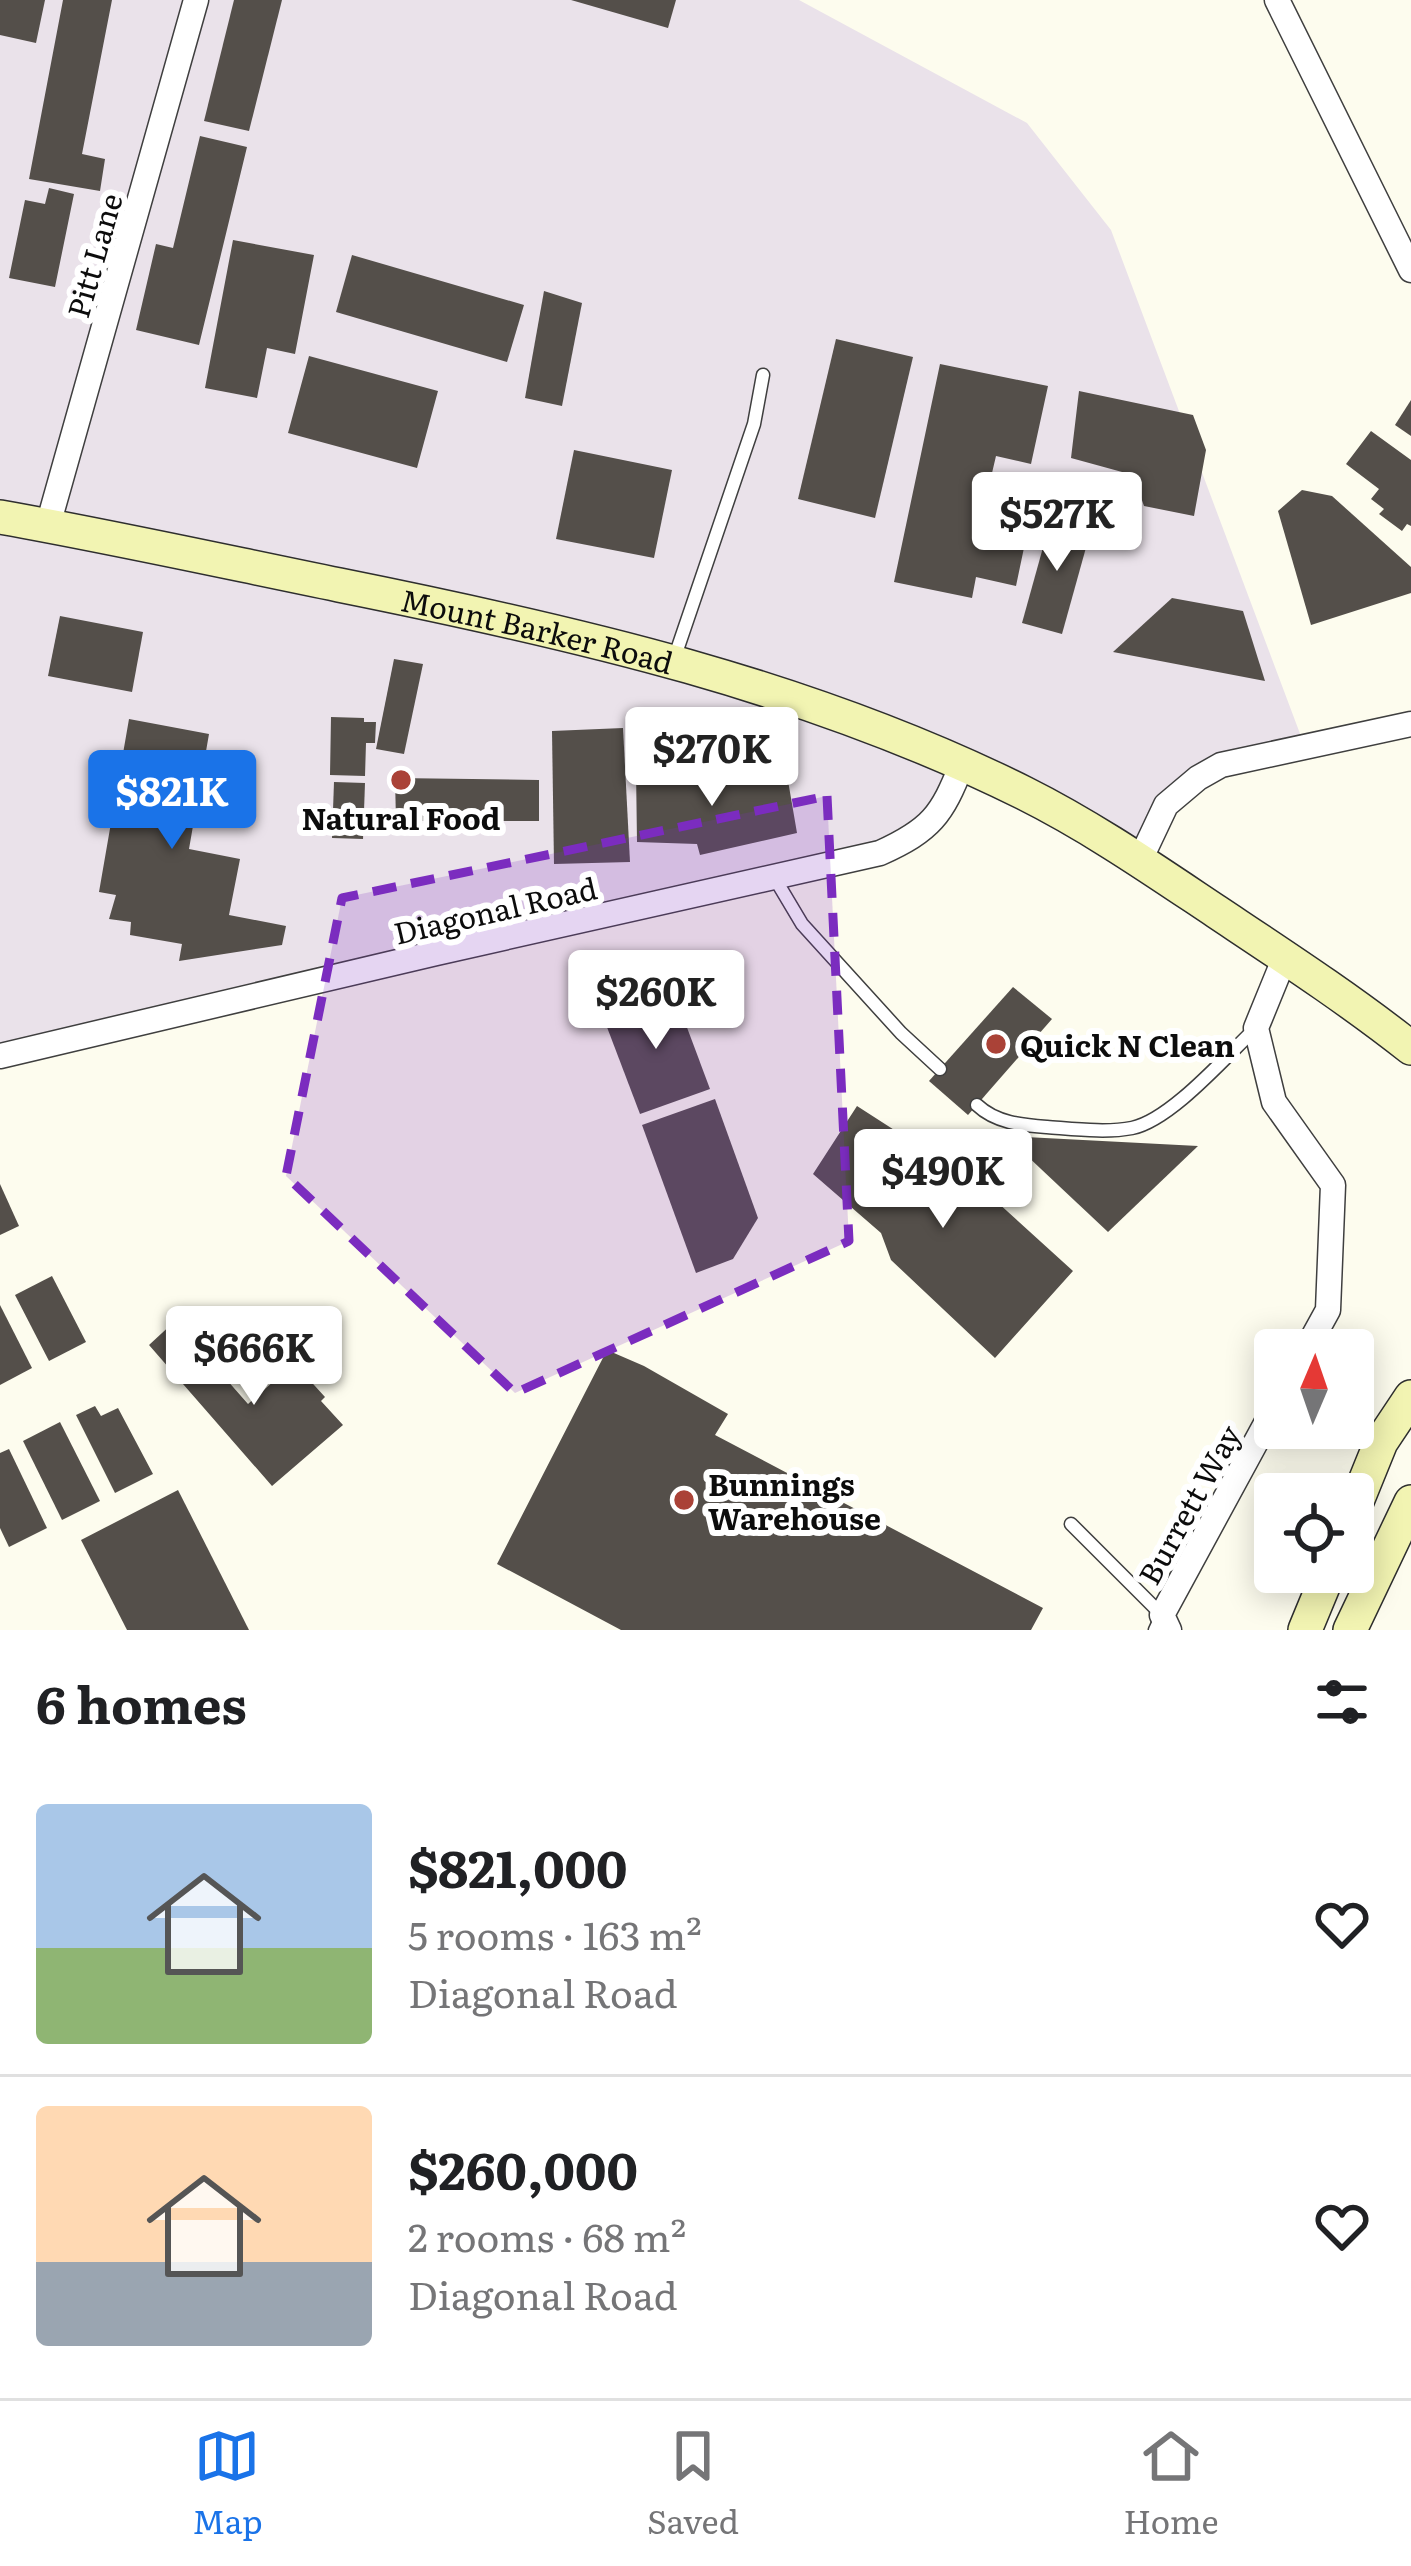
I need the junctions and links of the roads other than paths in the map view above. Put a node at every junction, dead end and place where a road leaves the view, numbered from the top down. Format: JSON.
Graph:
{"nodes":[{"id":1,"x":196,"y":0,"type":"edge"},
{"id":2,"x":1277,"y":0,"type":"edge"},
{"id":3,"x":1411,"y":270,"type":"edge"},
{"id":4,"x":764,"y":375,"type":"dead end"},
{"id":5,"x":0,"y":517,"type":"edge"},
{"id":6,"x":48,"y":525,"type":"junction"},
{"id":7,"x":674,"y":660,"type":"junction"},
{"id":8,"x":1411,"y":724,"type":"edge"},
{"id":9,"x":962,"y":764,"type":"junction"},
{"id":10,"x":1140,"y":860,"type":"junction"},
{"id":11,"x":773,"y":876,"type":"junction"},
{"id":12,"x":1285,"y":957,"type":"junction"},
{"id":13,"x":1256,"y":1028,"type":"junction"},
{"id":14,"x":1411,"y":1048,"type":"edge"},
{"id":15,"x":0,"y":1056,"type":"edge"},
{"id":16,"x":940,"y":1070,"type":"dead end"},
{"id":17,"x":977,"y":1106,"type":"dead end"},
{"id":18,"x":1318,"y":1329,"type":"edge"},
{"id":19,"x":1411,"y":1396,"type":"edge"},
{"id":20,"x":1254,"y":1448,"type":"edge"},
{"id":21,"x":1368,"y":1473,"type":"edge"},
{"id":22,"x":1411,"y":1502,"type":"edge"},
{"id":23,"x":1071,"y":1524,"type":"dead end"},
{"id":24,"x":1320,"y":1593,"type":"edge"},
{"id":25,"x":1162,"y":1625,"type":"edge"},
{"id":26,"x":1305,"y":1630,"type":"edge"},
{"id":27,"x":1350,"y":1630,"type":"edge"}],
"edges":[{"from":1,"to":6,"type":"street","name":"Pitt Lane"},
{"from":2,"to":3,"type":"street"},
{"from":4,"to":7,"type":"lane"},
{"from":5,"to":6,"type":"main road","name":"Mount Barker Road"},
{"from":6,"to":7,"type":"main road","name":"Mount Barker Road"},
{"from":7,"to":9,"type":"main road","name":"Mount Barker Road"},
{"from":8,"to":10,"type":"street"},
{"from":9,"to":10,"type":"main road","name":"Mount Barker Road"},
{"from":9,"to":11,"type":"street","name":"Diagonal Road"},
{"from":10,"to":12,"type":"main road","name":"Mount Barker Road"},
{"from":11,"to":15,"type":"street","name":"Diagonal Road"},
{"from":11,"to":16,"type":"lane"},
{"from":12,"to":13,"type":"street"},
{"from":12,"to":14,"type":"main road","name":"Mount Barker Road"},
{"from":13,"to":17,"type":"lane"},
{"from":13,"to":18,"type":"street"},
{"from":19,"to":21,"type":"main road"},
{"from":20,"to":25,"type":"street","name":"Burrett Way"},
{"from":22,"to":27,"type":"main road"},
{"from":23,"to":25,"type":"lane"},
{"from":24,"to":26,"type":"main road"}]}
